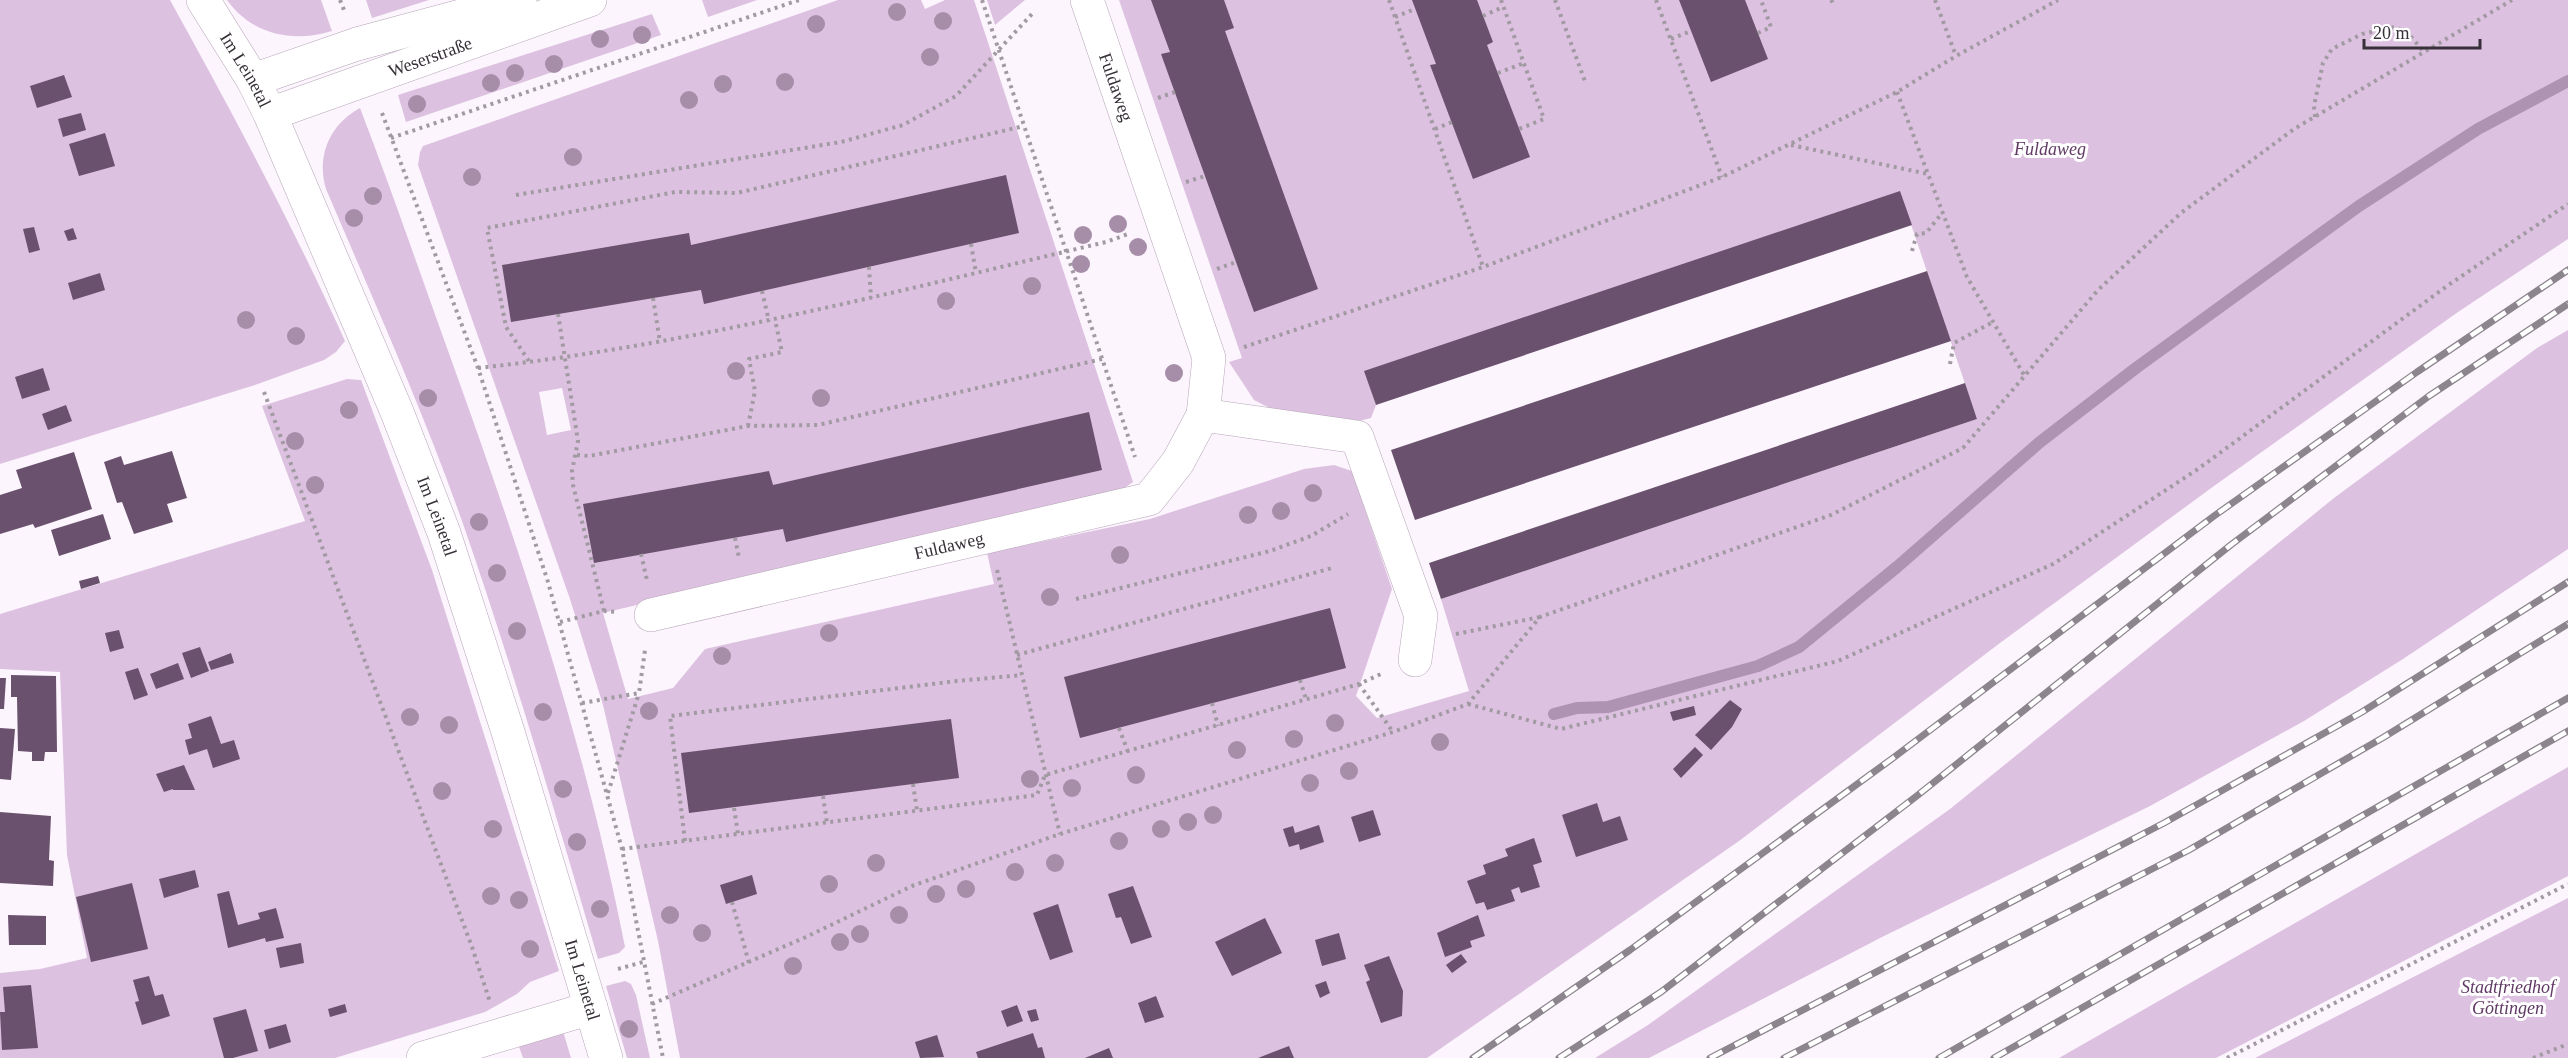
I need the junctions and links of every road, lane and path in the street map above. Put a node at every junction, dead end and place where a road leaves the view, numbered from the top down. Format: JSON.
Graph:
{"nodes":[{"id":1,"x":203,"y":0,"type":"edge"},
{"id":2,"x":340,"y":0,"type":"edge"},
{"id":3,"x":520,"y":0,"type":"edge"},
{"id":4,"x":590,"y":0,"type":"edge"},
{"id":5,"x":799,"y":0,"type":"edge"},
{"id":6,"x":982,"y":0,"type":"edge"},
{"id":7,"x":1087,"y":0,"type":"edge"},
{"id":8,"x":1389,"y":0,"type":"edge"},
{"id":9,"x":1501,"y":0,"type":"edge"},
{"id":10,"x":1556,"y":0,"type":"edge"},
{"id":11,"x":1656,"y":0,"type":"edge"},
{"id":12,"x":1761,"y":0,"type":"edge"},
{"id":13,"x":1935,"y":0,"type":"edge"},
{"id":14,"x":2058,"y":0,"type":"edge"},
{"id":15,"x":2512,"y":0,"type":"edge"},
{"id":16,"x":1503,"y":7,"type":"junction"},
{"id":17,"x":1415,"y":9,"type":"dead end"},
{"id":18,"x":1032,"y":14,"type":"dead end"},
{"id":19,"x":1395,"y":16,"type":"junction"},
{"id":20,"x":1483,"y":16,"type":"dead end"},
{"id":21,"x":1691,"y":31,"type":"dead end"},
{"id":22,"x":1758,"y":33,"type":"dead end"},
{"id":23,"x":1671,"y":39,"type":"junction"},
{"id":24,"x":357,"y":44,"type":"junction"},
{"id":25,"x":999,"y":51,"type":"junction"},
{"id":26,"x":2424,"y":52,"type":"junction"},
{"id":27,"x":1956,"y":56,"type":"junction"},
{"id":28,"x":1524,"y":63,"type":"junction"},
{"id":29,"x":1498,"y":73,"type":"dead end"},
{"id":30,"x":369,"y":78,"type":"junction"},
{"id":31,"x":253,"y":80,"type":"junction"},
{"id":32,"x":1586,"y":84,"type":"dead end"},
{"id":33,"x":1897,"y":92,"type":"junction"},
{"id":34,"x":270,"y":114,"type":"junction"},
{"id":35,"x":2315,"y":117,"type":"junction"},
{"id":36,"x":1452,"y":122,"type":"dead end"},
{"id":37,"x":1024,"y":126,"type":"junction"},
{"id":38,"x":1435,"y":129,"type":"junction"},
{"id":39,"x":1519,"y":129,"type":"dead end"},
{"id":40,"x":391,"y":138,"type":"junction"},
{"id":41,"x":1790,"y":145,"type":"junction"},
{"id":42,"x":1929,"y":174,"type":"junction"},
{"id":43,"x":1722,"y":177,"type":"junction"},
{"id":44,"x":516,"y":195,"type":"dead end"},
{"id":45,"x":2568,"y":204,"type":"edge"},
{"id":46,"x":1943,"y":212,"type":"junction"},
{"id":47,"x":1162,"y":222,"type":"junction"},
{"id":48,"x":971,"y":244,"type":"dead end"},
{"id":49,"x":1912,"y":250,"type":"dead end"},
{"id":50,"x":1066,"y":251,"type":"junction"},
{"id":51,"x":869,"y":267,"type":"dead end"},
{"id":52,"x":1483,"y":267,"type":"junction"},
{"id":53,"x":976,"y":273,"type":"junction"},
{"id":54,"x":762,"y":291,"type":"dead end"},
{"id":55,"x":653,"y":298,"type":"dead end"},
{"id":56,"x":871,"y":298,"type":"junction"},
{"id":57,"x":558,"y":314,"type":"dead end"},
{"id":58,"x":775,"y":320,"type":"junction"},
{"id":59,"x":769,"y":321,"type":"junction"},
{"id":60,"x":1993,"y":322,"type":"junction"},
{"id":61,"x":660,"y":342,"type":"junction"},
{"id":62,"x":564,"y":356,"type":"junction"},
{"id":63,"x":1102,"y":358,"type":"junction"},
{"id":64,"x":1209,"y":358,"type":"junction"},
{"id":65,"x":529,"y":361,"type":"junction"},
{"id":66,"x":1950,"y":364,"type":"dead end"},
{"id":67,"x":478,"y":368,"type":"junction"},
{"id":68,"x":2024,"y":375,"type":"junction"},
{"id":69,"x":264,"y":392,"type":"dead end"},
{"id":70,"x":1203,"y":414,"type":"junction"},
{"id":71,"x":748,"y":426,"type":"junction"},
{"id":72,"x":577,"y":455,"type":"junction"},
{"id":73,"x":1377,"y":492,"type":"junction"},
{"id":74,"x":1149,"y":499,"type":"junction"},
{"id":75,"x":989,"y":537,"type":"junction"},
{"id":76,"x":1332,"y":568,"type":"dead end"},
{"id":77,"x":1076,"y":599,"type":"dead end"},
{"id":78,"x":651,"y":615,"type":"dead end"},
{"id":79,"x":1540,"y":617,"type":"junction"},
{"id":80,"x":560,"y":622,"type":"junction"},
{"id":81,"x":1017,"y":655,"type":"junction"},
{"id":82,"x":1415,"y":660,"type":"junction"},
{"id":83,"x":1022,"y":675,"type":"junction"},
{"id":84,"x":1300,"y":680,"type":"dead end"},
{"id":85,"x":1359,"y":684,"type":"junction"},
{"id":86,"x":639,"y":693,"type":"dead end"},
{"id":87,"x":619,"y":697,"type":"dead end"},
{"id":88,"x":1306,"y":699,"type":"junction"},
{"id":89,"x":582,"y":703,"type":"junction"},
{"id":90,"x":1212,"y":703,"type":"dead end"},
{"id":91,"x":1468,"y":704,"type":"junction"},
{"id":92,"x":1218,"y":726,"type":"junction"},
{"id":93,"x":1119,"y":728,"type":"dead end"},
{"id":94,"x":1393,"y":732,"type":"junction"},
{"id":95,"x":1128,"y":752,"type":"junction"},
{"id":96,"x":1045,"y":775,"type":"junction"},
{"id":97,"x":913,"y":784,"type":"dead end"},
{"id":98,"x":608,"y":794,"type":"junction"},
{"id":99,"x":823,"y":796,"type":"dead end"},
{"id":100,"x":734,"y":808,"type":"dead end"},
{"id":101,"x":917,"y":811,"type":"junction"},
{"id":102,"x":827,"y":823,"type":"junction"},
{"id":103,"x":738,"y":834,"type":"junction"},
{"id":104,"x":1060,"y":834,"type":"junction"},
{"id":105,"x":685,"y":841,"type":"junction"},
{"id":106,"x":622,"y":849,"type":"junction"},
{"id":107,"x":2568,"y":884,"type":"edge"},
{"id":108,"x":732,"y":902,"type":"dead end"},
{"id":109,"x":749,"y":963,"type":"junction"},
{"id":110,"x":490,"y":1004,"type":"dead end"},
{"id":111,"x":652,"y":1004,"type":"junction"},
{"id":112,"x":591,"y":1008,"type":"junction"},
{"id":113,"x":2568,"y":1044,"type":"edge"},
{"id":114,"x":423,"y":1058,"type":"edge"},
{"id":115,"x":606,"y":1058,"type":"edge"},
{"id":116,"x":663,"y":1058,"type":"edge"},
{"id":117,"x":2228,"y":1058,"type":"edge"},
{"id":118,"x":2533,"y":1058,"type":"edge"}],
"edges":[{"from":1,"to":31,"type":"street","name":"Im Leinetal"},
{"from":2,"to":24,"type":"path"},
{"from":3,"to":24,"type":"street","name":"Weserstraße"},
{"from":4,"to":30,"type":"street","name":"Weserstraße"},
{"from":5,"to":40,"type":"path"},
{"from":6,"to":25,"type":"path"},
{"from":7,"to":47,"type":"street","name":"Fuldaweg"},
{"from":8,"to":19,"type":"path"},
{"from":9,"to":16,"type":"path"},
{"from":10,"to":32,"type":"path"},
{"from":11,"to":23,"type":"path"},
{"from":12,"to":22,"type":"path"},
{"from":13,"to":27,"type":"path"},
{"from":14,"to":27,"type":"path"},
{"from":15,"to":26,"type":"path"},
{"from":16,"to":20,"type":"path"},
{"from":16,"to":28,"type":"path"},
{"from":17,"to":19,"type":"path"},
{"from":18,"to":25,"type":"path"},
{"from":19,"to":38,"type":"path"},
{"from":21,"to":23,"type":"path"},
{"from":23,"to":43,"type":"path"},
{"from":24,"to":31,"type":"street","name":"Weserstraße"},
{"from":25,"to":37,"type":"path"},
{"from":25,"to":44,"type":"path"},
{"from":26,"to":35,"type":"path"},
{"from":26,"to":35,"type":"path"},
{"from":27,"to":33,"type":"path"},
{"from":28,"to":29,"type":"path"},
{"from":28,"to":39,"type":"path"},
{"from":30,"to":34,"type":"street","name":"Weserstraße"},
{"from":30,"to":40,"type":"path"},
{"from":31,"to":34,"type":"street","name":"Im Leinetal"},
{"from":33,"to":41,"type":"path"},
{"from":33,"to":42,"type":"path"},
{"from":34,"to":112,"type":"street","name":"Im Leinetal"},
{"from":35,"to":68,"type":"path"},
{"from":36,"to":38,"type":"path"},
{"from":37,"to":50,"type":"path"},
{"from":37,"to":65,"type":"path"},
{"from":38,"to":52,"type":"path"},
{"from":40,"to":67,"type":"path"},
{"from":41,"to":42,"type":"path"},
{"from":41,"to":43,"type":"path"},
{"from":42,"to":46,"type":"path"},
{"from":43,"to":52,"type":"path"},
{"from":45,"to":91,"type":"path"},
{"from":46,"to":49,"type":"path"},
{"from":46,"to":60,"type":"path"},
{"from":47,"to":50,"type":"path"},
{"from":47,"to":64,"type":"street","name":"Fuldaweg"},
{"from":48,"to":53,"type":"path"},
{"from":50,"to":53,"type":"path"},
{"from":50,"to":63,"type":"path"},
{"from":51,"to":56,"type":"path"},
{"from":52,"to":64,"type":"path"},
{"from":53,"to":56,"type":"path"},
{"from":54,"to":59,"type":"path"},
{"from":55,"to":61,"type":"path"},
{"from":56,"to":58,"type":"path"},
{"from":57,"to":62,"type":"path"},
{"from":58,"to":59,"type":"path"},
{"from":58,"to":71,"type":"path"},
{"from":59,"to":61,"type":"path"},
{"from":60,"to":66,"type":"path"},
{"from":60,"to":68,"type":"path"},
{"from":61,"to":62,"type":"path"},
{"from":62,"to":65,"type":"path"},
{"from":62,"to":72,"type":"path"},
{"from":63,"to":71,"type":"path"},
{"from":63,"to":74,"type":"path"},
{"from":64,"to":70,"type":"street","name":"Fuldaweg"},
{"from":65,"to":67,"type":"path"},
{"from":67,"to":80,"type":"path"},
{"from":68,"to":79,"type":"path"},
{"from":69,"to":110,"type":"path"},
{"from":70,"to":73,"type":"street"},
{"from":70,"to":74,"type":"street","name":"Fuldaweg"},
{"from":71,"to":72,"type":"path"},
{"from":72,"to":80,"type":"path"},
{"from":73,"to":77,"type":"path"},
{"from":73,"to":82,"type":"street"},
{"from":74,"to":75,"type":"street","name":"Fuldaweg"},
{"from":75,"to":78,"type":"street","name":"Fuldaweg"},
{"from":75,"to":81,"type":"path"},
{"from":76,"to":81,"type":"path"},
{"from":79,"to":82,"type":"path"},
{"from":79,"to":91,"type":"path"},
{"from":80,"to":89,"type":"path"},
{"from":81,"to":83,"type":"path"},
{"from":82,"to":85,"type":"path"},
{"from":83,"to":96,"type":"path"},
{"from":83,"to":105,"type":"path"},
{"from":84,"to":88,"type":"path"},
{"from":85,"to":88,"type":"path"},
{"from":85,"to":94,"type":"path"},
{"from":86,"to":98,"type":"path"},
{"from":87,"to":89,"type":"path"},
{"from":88,"to":92,"type":"path"},
{"from":89,"to":98,"type":"path"},
{"from":90,"to":92,"type":"path"},
{"from":91,"to":94,"type":"path"},
{"from":92,"to":95,"type":"path"},
{"from":93,"to":95,"type":"path"},
{"from":94,"to":104,"type":"path"},
{"from":95,"to":96,"type":"path"},
{"from":96,"to":101,"type":"path"},
{"from":96,"to":104,"type":"path"},
{"from":97,"to":101,"type":"path"},
{"from":98,"to":106,"type":"path"},
{"from":99,"to":102,"type":"path"},
{"from":100,"to":103,"type":"path"},
{"from":101,"to":102,"type":"path"},
{"from":102,"to":103,"type":"path"},
{"from":103,"to":105,"type":"path"},
{"from":104,"to":109,"type":"path"},
{"from":105,"to":106,"type":"path"},
{"from":106,"to":111,"type":"path"},
{"from":107,"to":117,"type":"path"},
{"from":108,"to":109,"type":"path"},
{"from":109,"to":111,"type":"path"},
{"from":111,"to":116,"type":"path"},
{"from":112,"to":114,"type":"street"},
{"from":112,"to":115,"type":"street","name":"Im Leinetal"},
{"from":113,"to":118,"type":"path"}]}
